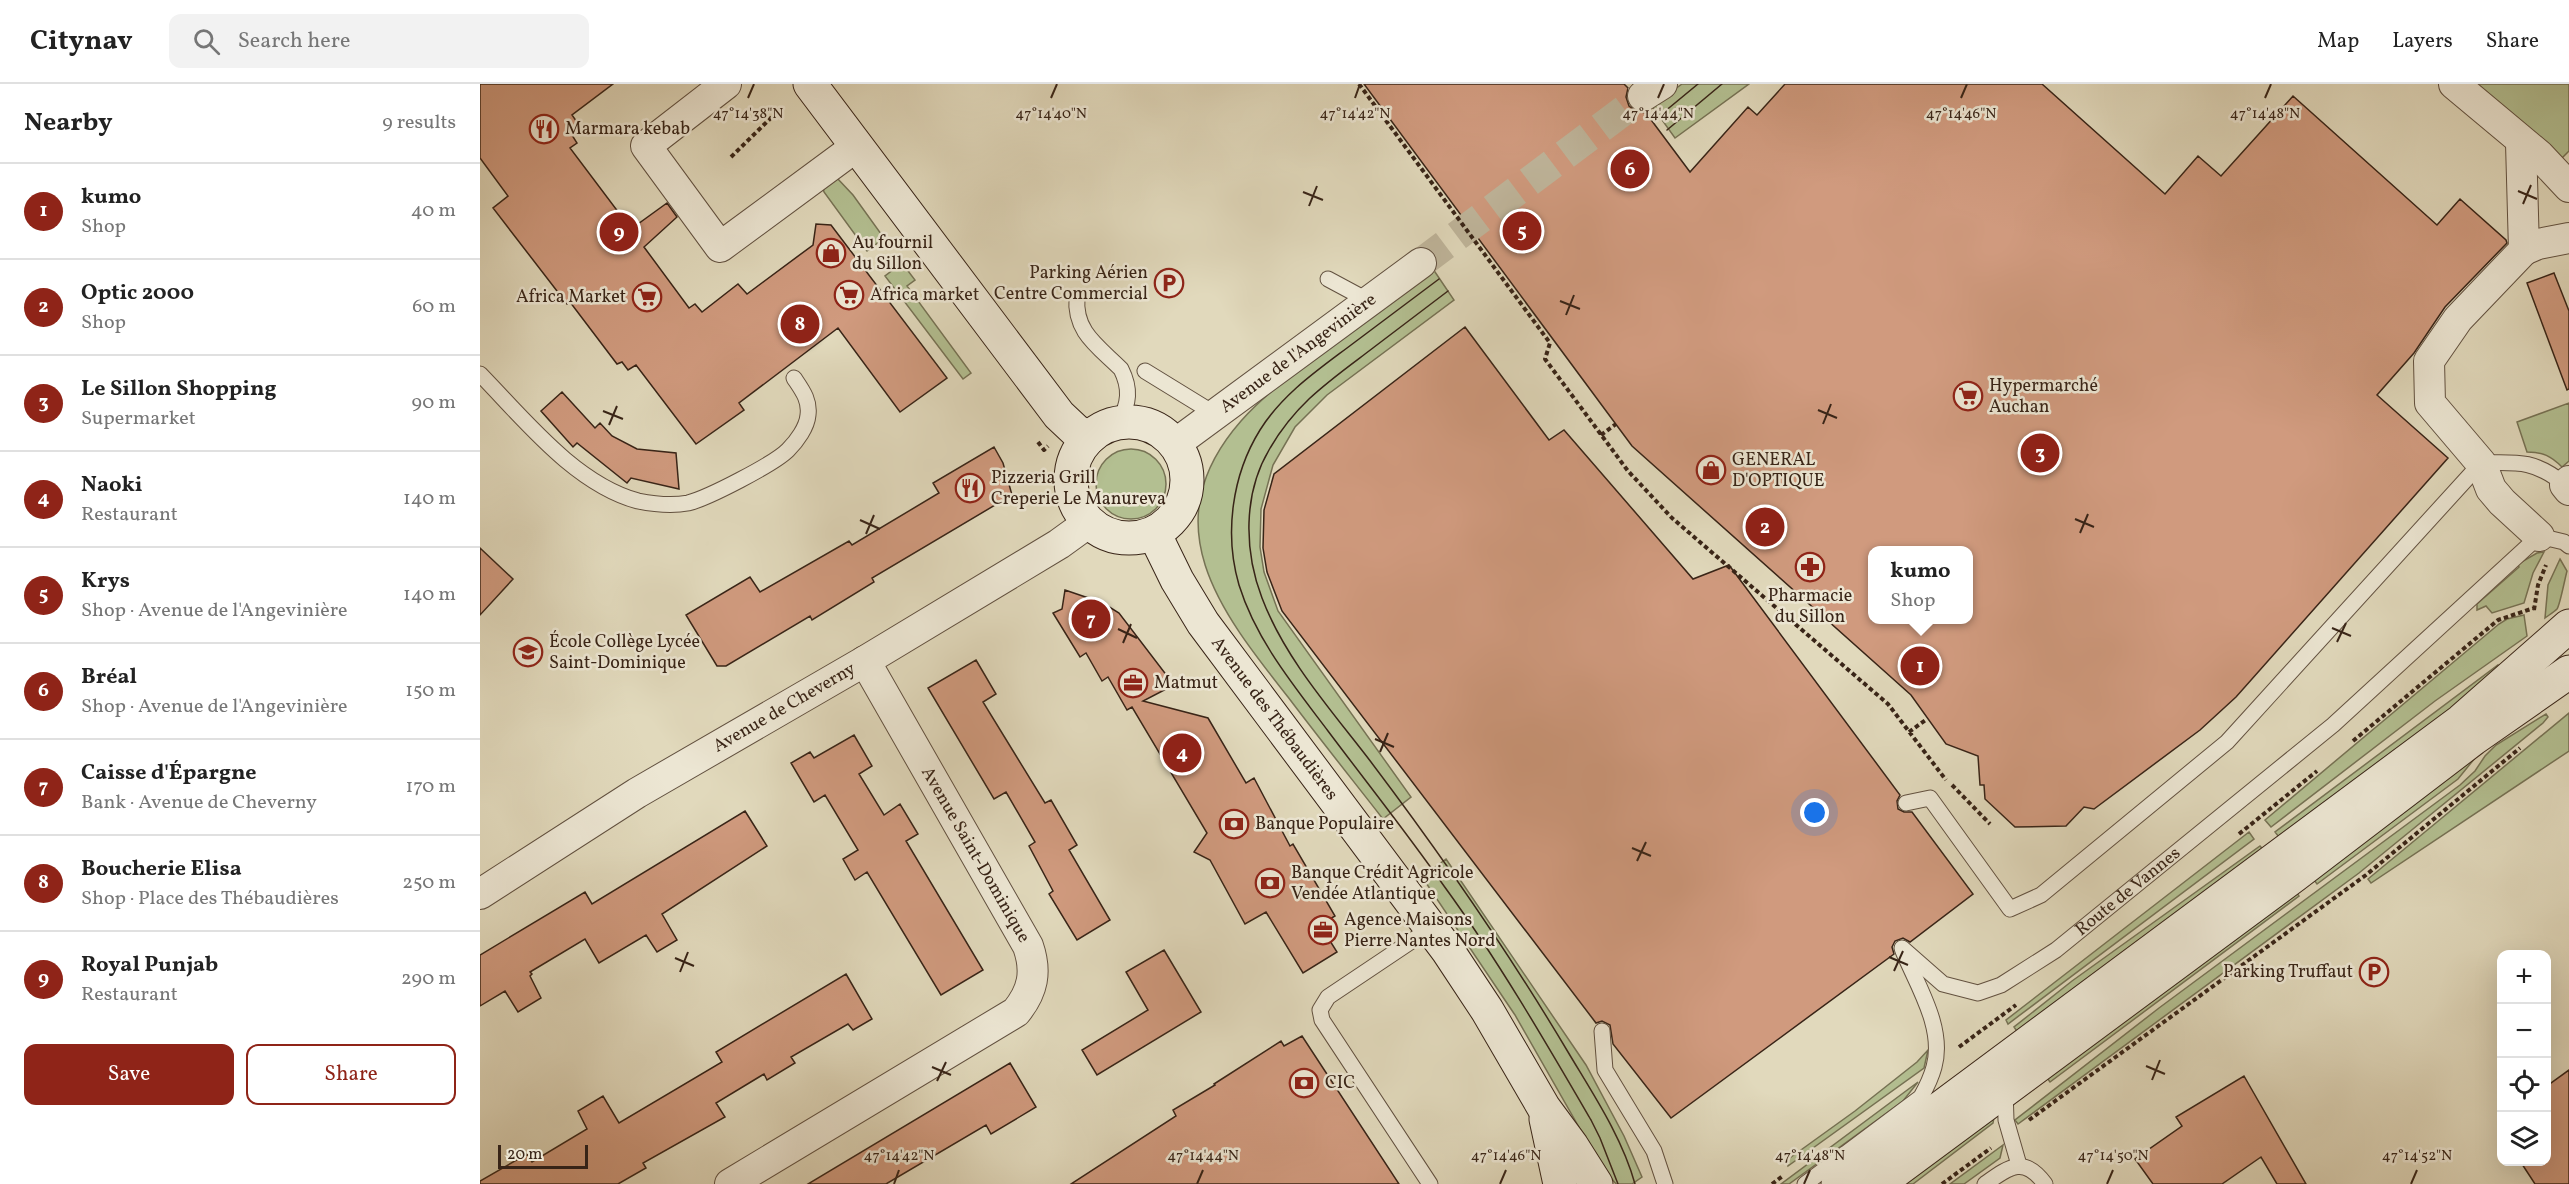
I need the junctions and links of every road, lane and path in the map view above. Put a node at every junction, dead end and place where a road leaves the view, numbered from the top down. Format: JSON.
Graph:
{"nodes":[{"id":1,"x":726,"y":84,"type":"edge"},
{"id":2,"x":810,"y":84,"type":"edge"},
{"id":3,"x":1359,"y":84,"type":"edge"},
{"id":4,"x":1651,"y":84,"type":"edge"},
{"id":5,"x":1662,"y":84,"type":"edge"},
{"id":6,"x":2454,"y":84,"type":"edge"},
{"id":7,"x":781,"y":108,"type":"dead end"},
{"id":8,"x":2521,"y":142,"type":"junction"},
{"id":9,"x":857,"y":146,"type":"junction"},
{"id":10,"x":731,"y":158,"type":"dead end"},
{"id":11,"x":2569,"y":187,"type":"edge"},
{"id":12,"x":2569,"y":238,"type":"edge"},
{"id":13,"x":2524,"y":250,"type":"junction"},
{"id":14,"x":1421,"y":263,"type":"tunnel mouth"},
{"id":15,"x":1328,"y":279,"type":"dead end"},
{"id":16,"x":1077,"y":297,"type":"dead end"},
{"id":17,"x":1369,"y":301,"type":"junction"},
{"id":18,"x":1145,"y":371,"type":"dead end"},
{"id":19,"x":480,"y":374,"type":"edge"},
{"id":20,"x":794,"y":378,"type":"dead end"},
{"id":21,"x":1215,"y":414,"type":"junction"},
{"id":22,"x":1119,"y":423,"type":"junction"},
{"id":23,"x":1616,"y":424,"type":"dead end"},
{"id":24,"x":1601,"y":435,"type":"junction"},
{"id":25,"x":1089,"y":438,"type":"junction"},
{"id":26,"x":1175,"y":444,"type":"junction"},
{"id":27,"x":2481,"y":463,"type":"junction"},
{"id":28,"x":2568,"y":485,"type":"edge"},
{"id":29,"x":1088,"y":523,"type":"junction"},
{"id":30,"x":1154,"y":534,"type":"junction"},
{"id":31,"x":2557,"y":541,"type":"edge"},
{"id":32,"x":2569,"y":626,"type":"edge"},
{"id":33,"x":2541,"y":649,"type":"junction"},
{"id":34,"x":865,"y":661,"type":"junction"},
{"id":35,"x":2569,"y":672,"type":"edge"},
{"id":36,"x":1927,"y":719,"type":"dead end"},
{"id":37,"x":1909,"y":732,"type":"junction"},
{"id":38,"x":2528,"y":741,"type":"dead end"},
{"id":39,"x":1906,"y":803,"type":"dead end"},
{"id":40,"x":1990,"y":824,"type":"dead end"},
{"id":41,"x":480,"y":894,"type":"edge"},
{"id":42,"x":1431,"y":928,"type":"junction"},
{"id":43,"x":1602,"y":1031,"type":"dead end"},
{"id":44,"x":2005,"y":1089,"type":"junction"},
{"id":45,"x":1544,"y":1108,"type":"junction"},
{"id":46,"x":2009,"y":1133,"type":"junction"},
{"id":47,"x":2019,"y":1165,"type":"junction"},
{"id":48,"x":730,"y":1184,"type":"edge"},
{"id":49,"x":1430,"y":1184,"type":"edge"},
{"id":50,"x":1560,"y":1184,"type":"edge"},
{"id":51,"x":1596,"y":1184,"type":"edge"},
{"id":52,"x":1665,"y":1184,"type":"edge"},
{"id":53,"x":1805,"y":1184,"type":"edge"},
{"id":54,"x":1838,"y":1184,"type":"edge"},
{"id":55,"x":1878,"y":1184,"type":"edge"},
{"id":56,"x":1942,"y":1184,"type":"edge"},
{"id":57,"x":1985,"y":1184,"type":"edge"},
{"id":58,"x":2044,"y":1184,"type":"edge"}],
"edges":[{"from":1,"to":9,"type":"street"},
{"from":2,"to":9,"type":"main road"},
{"from":3,"to":24,"type":"path"},
{"from":4,"to":5,"type":"street"},
{"from":6,"to":8,"type":"street"},
{"from":7,"to":10,"type":"path"},
{"from":8,"to":11,"type":"street"},
{"from":8,"to":13,"type":"street"},
{"from":9,"to":25,"type":"main road"},
{"from":12,"to":13,"type":"street"},
{"from":13,"to":27,"type":"street"},
{"from":14,"to":17,"type":"street","name":"Avenue de l'Angevinière"},
{"from":15,"to":17,"type":"lane"},
{"from":16,"to":22,"type":"lane"},
{"from":17,"to":21,"type":"street","name":"Avenue de l'Angevinière"},
{"from":18,"to":21,"type":"lane"},
{"from":19,"to":20,"type":"lane"},
{"from":21,"to":26,"type":"street","name":"Avenue de l'Angevinière"},
{"from":22,"to":25,"type":"main road"},
{"from":22,"to":26,"type":"main road"},
{"from":23,"to":24,"type":"path"},
{"from":24,"to":37,"type":"path"},
{"from":25,"to":29,"type":"main road"},
{"from":26,"to":30,"type":"main road"},
{"from":27,"to":28,"type":"lane"},
{"from":27,"to":31,"type":"street"},
{"from":27,"to":39,"type":"lane"},
{"from":29,"to":30,"type":"main road"},
{"from":29,"to":34,"type":"street","name":"Avenue de Cheverny"},
{"from":30,"to":42,"type":"main road","name":"Avenue des Thébaudières"},
{"from":31,"to":33,"type":"path"},
{"from":31,"to":53,"type":"lane","name":"Route de Vannes"},
{"from":32,"to":33,"type":"main road"},
{"from":33,"to":54,"type":"main road"},
{"from":34,"to":41,"type":"street","name":"Avenue de Cheverny"},
{"from":34,"to":48,"type":"street","name":"Avenue Saint-Dominique"},
{"from":35,"to":44,"type":"main road"},
{"from":36,"to":37,"type":"path"},
{"from":37,"to":40,"type":"path"},
{"from":38,"to":46,"type":"path"},
{"from":42,"to":45,"type":"main road","name":"Avenue des Thébaudières"},
{"from":42,"to":49,"type":"lane"},
{"from":43,"to":52,"type":"lane"},
{"from":44,"to":46,"type":"lane"},
{"from":44,"to":55,"type":"main road"},
{"from":45,"to":50,"type":"main road","name":"Avenue des Thébaudières"},
{"from":45,"to":51,"type":"main road","name":"Avenue des Thébaudières"},
{"from":46,"to":47,"type":"lane"},
{"from":46,"to":56,"type":"path"},
{"from":47,"to":57,"type":"lane"},
{"from":47,"to":58,"type":"lane"}]}
